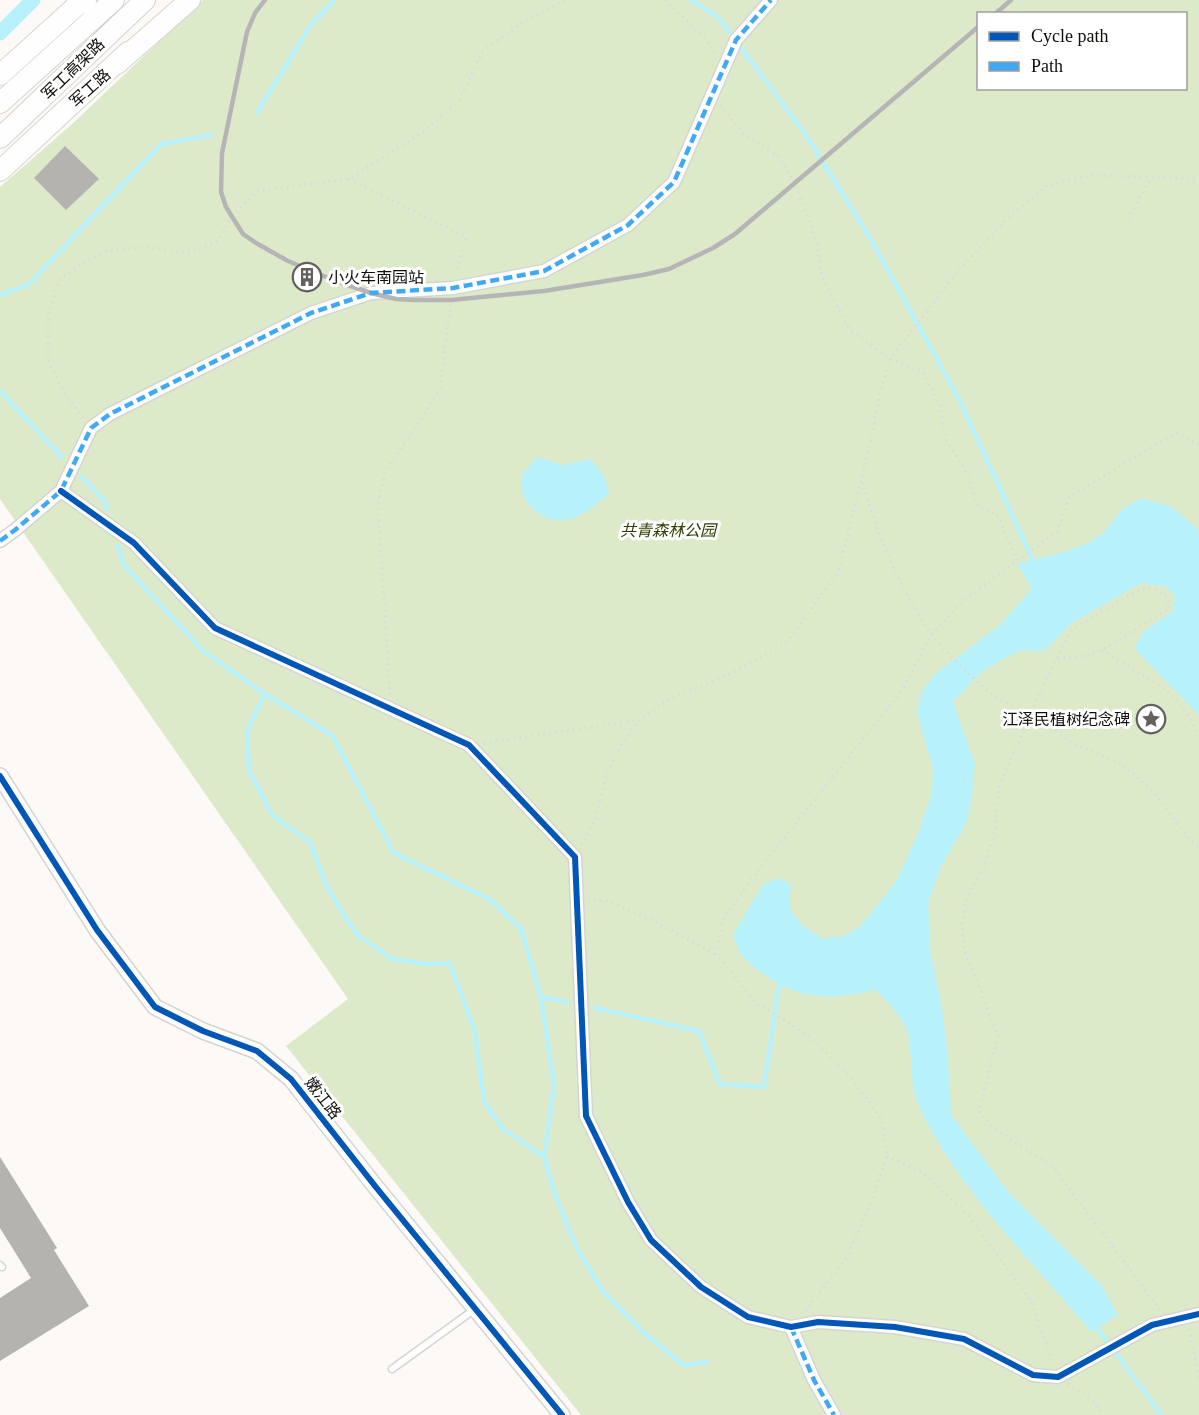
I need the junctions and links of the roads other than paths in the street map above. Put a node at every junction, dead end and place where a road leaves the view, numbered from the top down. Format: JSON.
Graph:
{"nodes":[{"id":1,"x":114,"y":0,"type":"edge"},
{"id":2,"x":145,"y":0,"type":"edge"},
{"id":3,"x":175,"y":0,"type":"edge"},
{"id":4,"x":190,"y":0,"type":"edge"},
{"id":5,"x":770,"y":1,"type":"edge"},
{"id":6,"x":82,"y":2,"type":"edge"},
{"id":7,"x":117,"y":64,"type":"junction"},
{"id":8,"x":0,"y":75,"type":"edge"},
{"id":9,"x":0,"y":102,"type":"edge"},
{"id":10,"x":0,"y":138,"type":"edge"},
{"id":11,"x":0,"y":171,"type":"edge"},
{"id":12,"x":61,"y":491,"type":"junction"},
{"id":13,"x":0,"y":541,"type":"edge"},
{"id":14,"x":0,"y":776,"type":"edge"},
{"id":15,"x":475,"y":1309,"type":"junction"},
{"id":16,"x":1193,"y":1315,"type":"edge"},
{"id":17,"x":791,"y":1327,"type":"junction"},
{"id":18,"x":392,"y":1369,"type":"dead end"},
{"id":19,"x":562,"y":1415,"type":"edge"},
{"id":20,"x":834,"y":1415,"type":"edge"}],
"edges":[{"from":1,"to":9,"type":"main road","name":"军工高架路"},
{"from":2,"to":10,"type":"main road","name":"军工高架路"},
{"from":3,"to":7,"type":"main road","name":"军工路"},
{"from":4,"to":7,"type":"main road"},
{"from":5,"to":12,"type":"street"},
{"from":6,"to":8,"type":"main road"},
{"from":7,"to":11,"type":"main road","name":"军工路"},
{"from":12,"to":13,"type":"street"},
{"from":12,"to":17,"type":"street"},
{"from":14,"to":15,"type":"street","name":"嫩江路"},
{"from":15,"to":18,"type":"lane"},
{"from":15,"to":19,"type":"street","name":"嫩江路"},
{"from":16,"to":17,"type":"street"},
{"from":17,"to":20,"type":"street"}]}
